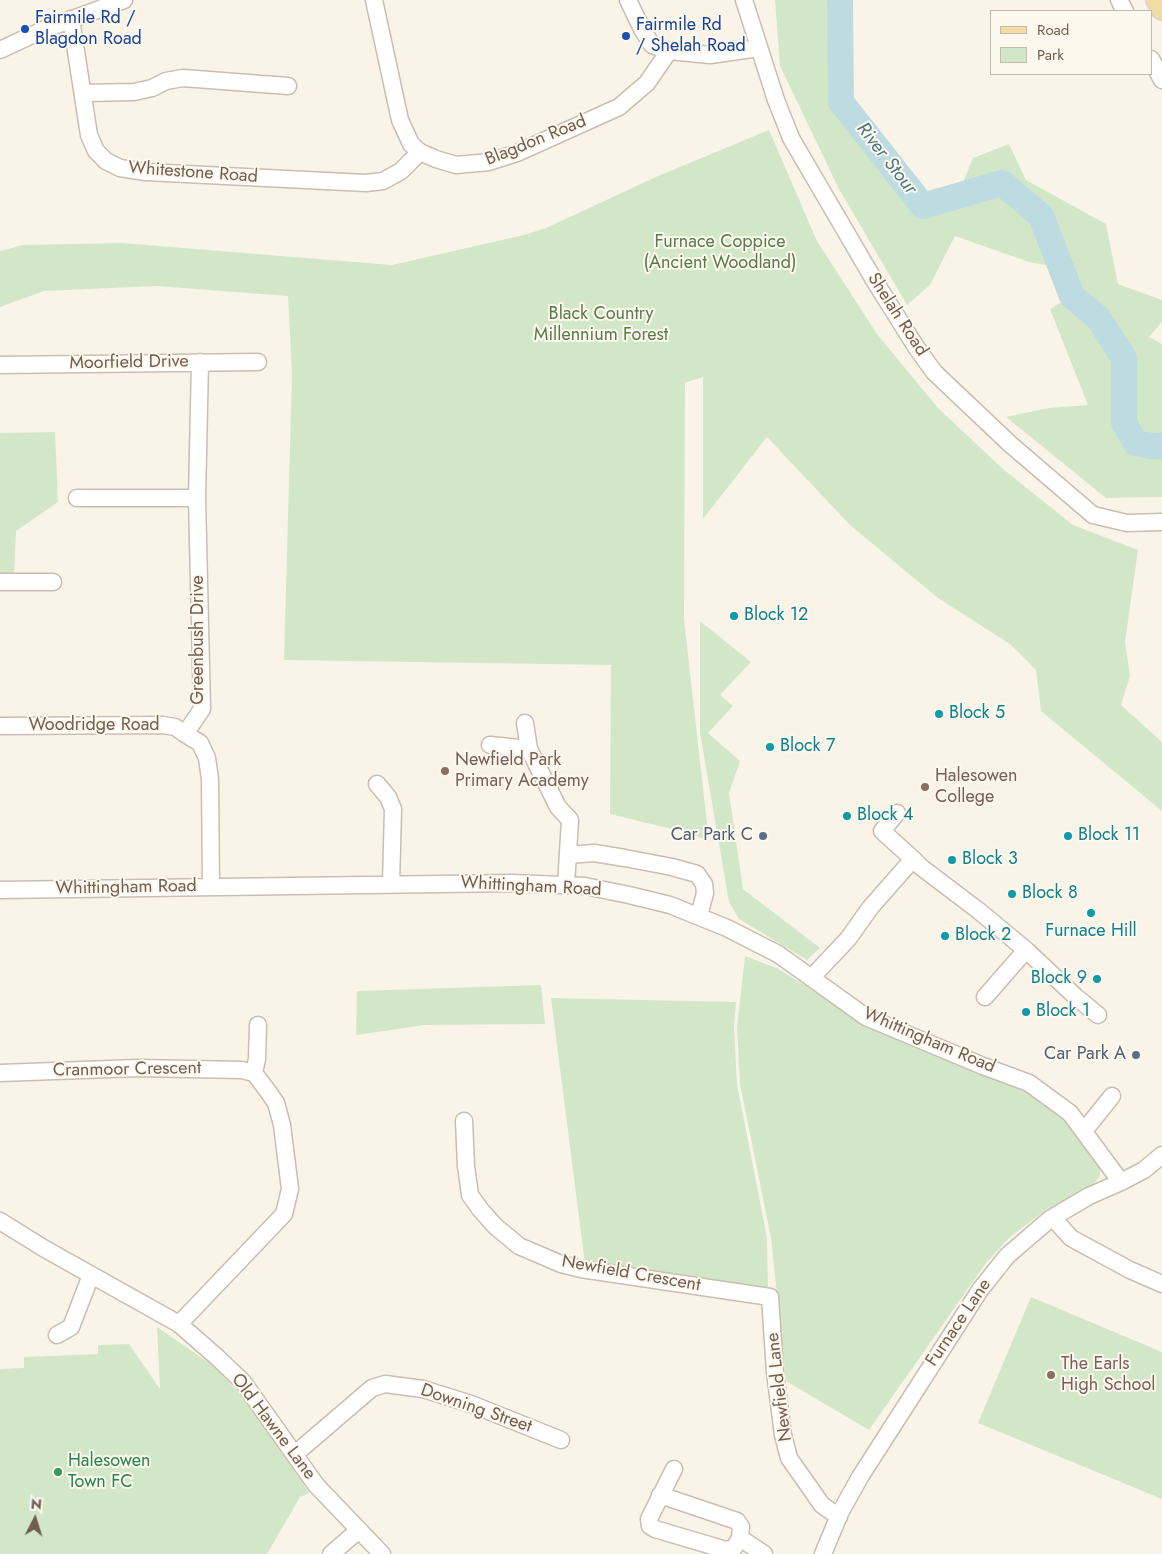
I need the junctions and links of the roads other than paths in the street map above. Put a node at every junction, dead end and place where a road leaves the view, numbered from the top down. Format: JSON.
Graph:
{"nodes":[{"id":1,"x":124,"y":0,"type":"edge"},
{"id":2,"x":374,"y":0,"type":"edge"},
{"id":3,"x":628,"y":0,"type":"edge"},
{"id":4,"x":744,"y":0,"type":"edge"},
{"id":5,"x":1157,"y":0,"type":"edge"},
{"id":6,"x":1162,"y":9,"type":"edge"},
{"id":7,"x":72,"y":19,"type":"junction"},
{"id":8,"x":759,"y":48,"type":"junction"},
{"id":9,"x":0,"y":50,"type":"edge"},
{"id":10,"x":669,"y":52,"type":"junction"},
{"id":11,"x":1152,"y":61,"type":"edge"},
{"id":12,"x":1162,"y":80,"type":"edge"},
{"id":13,"x":288,"y":86,"type":"dead end"},
{"id":14,"x":83,"y":92,"type":"junction"},
{"id":15,"x":420,"y":152,"type":"junction"},
{"id":16,"x":200,"y":362,"type":"junction"},
{"id":17,"x":258,"y":362,"type":"dead end"},
{"id":18,"x":0,"y":365,"type":"edge"},
{"id":19,"x":77,"y":498,"type":"dead end"},
{"id":20,"x":197,"y":498,"type":"junction"},
{"id":21,"x":1162,"y":522,"type":"edge"},
{"id":22,"x":0,"y":582,"type":"edge"},
{"id":23,"x":53,"y":582,"type":"dead end"},
{"id":24,"x":525,"y":723,"type":"dead end"},
{"id":25,"x":0,"y":726,"type":"edge"},
{"id":26,"x":185,"y":734,"type":"junction"},
{"id":27,"x":490,"y":746,"type":"dead end"},
{"id":28,"x":529,"y":749,"type":"junction"},
{"id":29,"x":378,"y":784,"type":"dead end"},
{"id":30,"x":897,"y":813,"type":"dead end"},
{"id":31,"x":568,"y":855,"type":"junction"},
{"id":32,"x":913,"y":859,"type":"junction"},
{"id":33,"x":391,"y":884,"type":"junction"},
{"id":34,"x":566,"y":885,"type":"junction"},
{"id":35,"x":210,"y":887,"type":"junction"},
{"id":36,"x":0,"y":890,"type":"edge"},
{"id":37,"x":699,"y":916,"type":"junction"},
{"id":38,"x":1026,"y":950,"type":"junction"},
{"id":39,"x":811,"y":978,"type":"junction"},
{"id":40,"x":984,"y":997,"type":"dead end"},
{"id":41,"x":1098,"y":1015,"type":"dead end"},
{"id":42,"x":258,"y":1024,"type":"dead end"},
{"id":43,"x":0,"y":1073,"type":"edge"},
{"id":44,"x":254,"y":1073,"type":"junction"},
{"id":45,"x":1112,"y":1096,"type":"dead end"},
{"id":46,"x":464,"y":1121,"type":"dead end"},
{"id":47,"x":1084,"y":1130,"type":"junction"},
{"id":48,"x":1162,"y":1155,"type":"edge"},
{"id":49,"x":1122,"y":1182,"type":"junction"},
{"id":50,"x":1053,"y":1218,"type":"junction"},
{"id":51,"x":0,"y":1221,"type":"edge"},
{"id":52,"x":91,"y":1275,"type":"junction"},
{"id":53,"x":1162,"y":1284,"type":"edge"},
{"id":54,"x":770,"y":1297,"type":"joint"},
{"id":55,"x":179,"y":1324,"type":"junction"},
{"id":56,"x":57,"y":1335,"type":"dead end"},
{"id":57,"x":561,"y":1440,"type":"dead end"},
{"id":58,"x":295,"y":1454,"type":"junction"},
{"id":59,"x":674,"y":1469,"type":"dead end"},
{"id":60,"x":660,"y":1496,"type":"junction"},
{"id":61,"x":839,"y":1517,"type":"junction"},
{"id":62,"x":359,"y":1530,"type":"junction"},
{"id":63,"x":740,"y":1538,"type":"junction"},
{"id":64,"x":331,"y":1554,"type":"edge"},
{"id":65,"x":382,"y":1554,"type":"edge"},
{"id":66,"x":764,"y":1554,"type":"edge"},
{"id":67,"x":823,"y":1554,"type":"edge"}],
"edges":[{"from":1,"to":7,"type":"street"},
{"from":2,"to":15,"type":"street"},
{"from":3,"to":10,"type":"street"},
{"from":4,"to":8,"type":"street","name":"Shelah Road"},
{"from":5,"to":6,"type":"main road"},
{"from":7,"to":9,"type":"street"},
{"from":7,"to":14,"type":"street","name":"Whitestone Road"},
{"from":8,"to":10,"type":"street"},
{"from":8,"to":21,"type":"street","name":"Shelah Road"},
{"from":10,"to":15,"type":"street","name":"Blagdon Road"},
{"from":11,"to":12,"type":"street"},
{"from":13,"to":14,"type":"street"},
{"from":14,"to":15,"type":"street","name":"Whitestone Road"},
{"from":16,"to":17,"type":"street","name":"Moorfield Drive"},
{"from":16,"to":18,"type":"street","name":"Moorfield Drive"},
{"from":16,"to":20,"type":"street","name":"Greenbush Drive"},
{"from":19,"to":20,"type":"street"},
{"from":20,"to":26,"type":"street","name":"Greenbush Drive"},
{"from":22,"to":23,"type":"street"},
{"from":24,"to":28,"type":"street"},
{"from":25,"to":26,"type":"street","name":"Woodridge Road"},
{"from":26,"to":35,"type":"street"},
{"from":27,"to":28,"type":"street"},
{"from":28,"to":31,"type":"street"},
{"from":29,"to":33,"type":"street"},
{"from":30,"to":32,"type":"street"},
{"from":31,"to":34,"type":"street"},
{"from":31,"to":37,"type":"street"},
{"from":32,"to":38,"type":"street"},
{"from":32,"to":39,"type":"street"},
{"from":33,"to":34,"type":"street","name":"Whittingham Road"},
{"from":33,"to":35,"type":"street","name":"Whittingham Road"},
{"from":34,"to":37,"type":"street","name":"Whittingham Road"},
{"from":35,"to":36,"type":"street","name":"Whittingham Road"},
{"from":37,"to":39,"type":"street","name":"Whittingham Road"},
{"from":38,"to":40,"type":"street"},
{"from":38,"to":41,"type":"street"},
{"from":39,"to":47,"type":"street","name":"Whittingham Road"},
{"from":42,"to":44,"type":"street"},
{"from":43,"to":44,"type":"street","name":"Cranmoor Crescent"},
{"from":44,"to":55,"type":"street"},
{"from":45,"to":47,"type":"street"},
{"from":46,"to":54,"type":"street","name":"Newfield Crescent"},
{"from":47,"to":49,"type":"street","name":"Whittingham Road"},
{"from":48,"to":49,"type":"street","name":"Furnace Lane"},
{"from":49,"to":50,"type":"street","name":"Furnace Lane"},
{"from":50,"to":53,"type":"street"},
{"from":50,"to":61,"type":"street","name":"Furnace Lane"},
{"from":51,"to":52,"type":"street","name":"Old Hawne Lane"},
{"from":52,"to":55,"type":"street","name":"Old Hawne Lane"},
{"from":52,"to":56,"type":"street"},
{"from":54,"to":61,"type":"street","name":"Newfield Lane"},
{"from":55,"to":58,"type":"street","name":"Old Hawne Lane"},
{"from":57,"to":58,"type":"street","name":"Downing Street"},
{"from":58,"to":62,"type":"street","name":"Old Hawne Lane"},
{"from":59,"to":60,"type":"street"},
{"from":60,"to":63,"type":"street"},
{"from":60,"to":63,"type":"street"},
{"from":61,"to":67,"type":"street","name":"Furnace Lane"},
{"from":62,"to":64,"type":"street"},
{"from":62,"to":65,"type":"street","name":"Old Hawne Lane"},
{"from":63,"to":66,"type":"street"}]}
